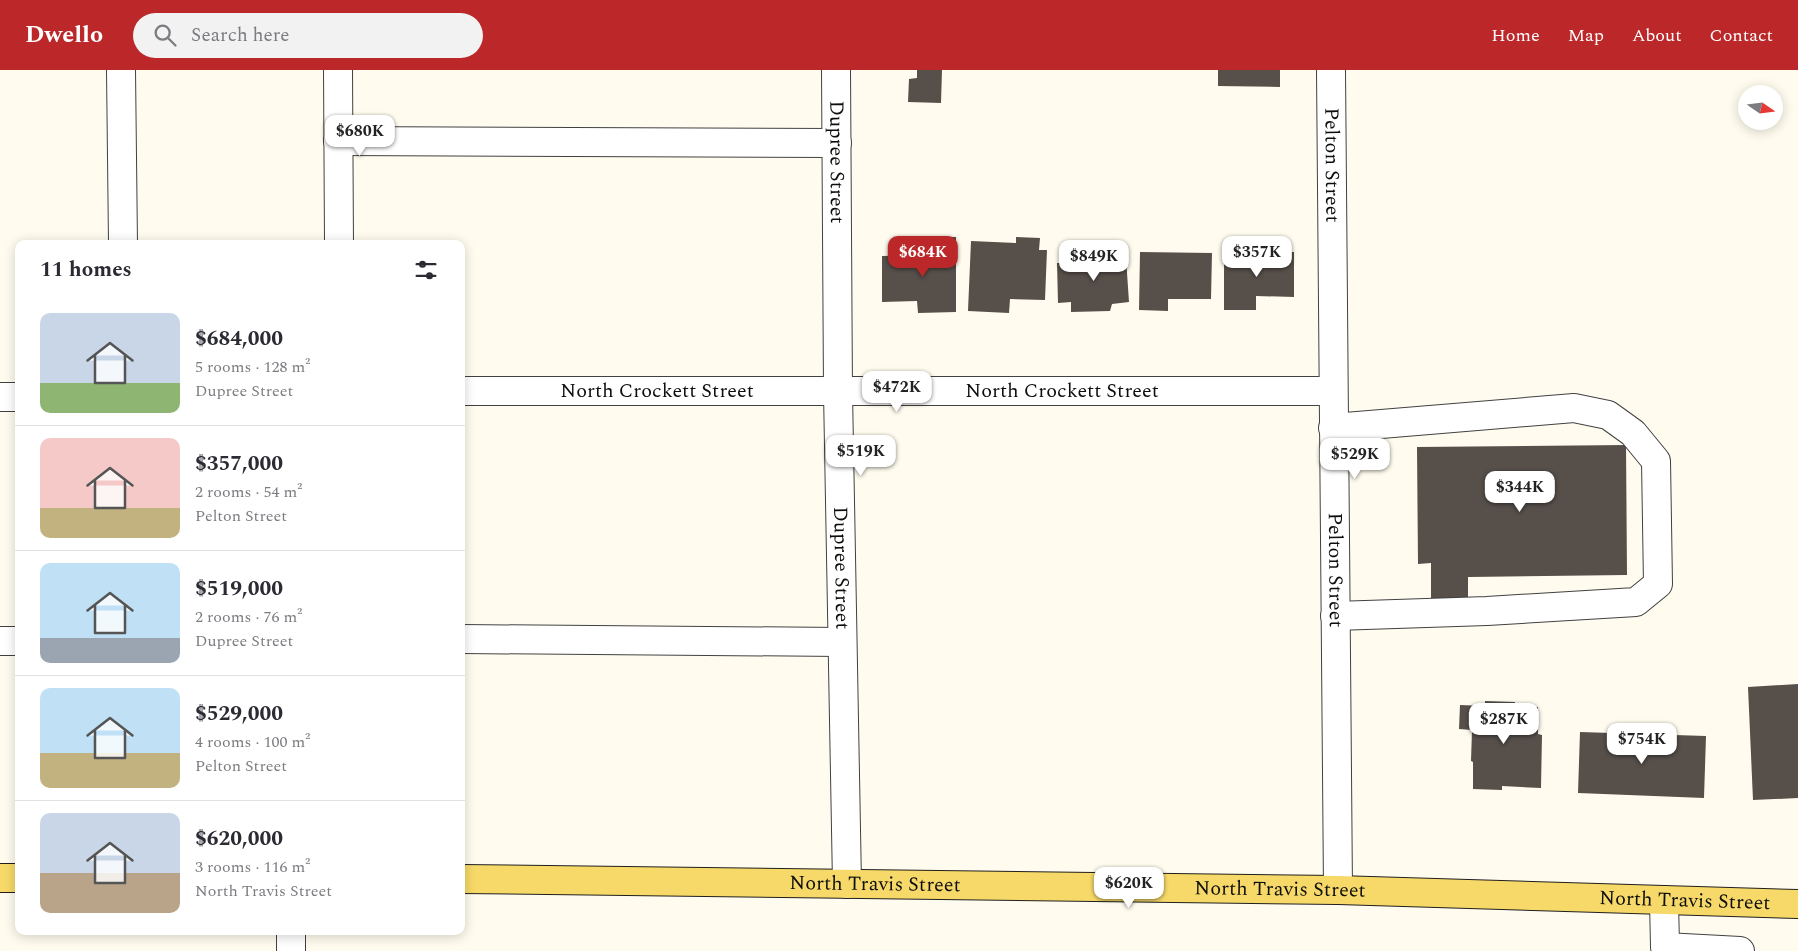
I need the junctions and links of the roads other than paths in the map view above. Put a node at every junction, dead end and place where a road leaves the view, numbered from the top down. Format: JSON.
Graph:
{"nodes":[{"id":1,"x":121,"y":70,"type":"edge"},
{"id":2,"x":338,"y":70,"type":"edge"},
{"id":3,"x":836,"y":70,"type":"edge"},
{"id":4,"x":1331,"y":70,"type":"edge"},
{"id":5,"x":338,"y":141,"type":"junction"},
{"id":6,"x":837,"y":143,"type":"junction"},
{"id":7,"x":123,"y":240,"type":"edge"},
{"id":8,"x":339,"y":240,"type":"edge"},
{"id":9,"x":465,"y":391,"type":"edge"},
{"id":10,"x":1332,"y":391,"type":"junction"},
{"id":11,"x":838,"y":392,"type":"junction"},
{"id":12,"x":0,"y":397,"type":"edge"},
{"id":13,"x":15,"y":397,"type":"edge"},
{"id":14,"x":1333,"y":428,"type":"junction"},
{"id":15,"x":1335,"y":616,"type":"junction"},
{"id":16,"x":465,"y":639,"type":"edge"},
{"id":17,"x":0,"y":641,"type":"edge"},
{"id":18,"x":15,"y":641,"type":"edge"},
{"id":19,"x":842,"y":642,"type":"junction"},
{"id":20,"x":0,"y":878,"type":"edge"},
{"id":21,"x":15,"y":878,"type":"edge"},
{"id":22,"x":465,"y":879,"type":"edge"},
{"id":23,"x":847,"y":884,"type":"junction"},
{"id":24,"x":1338,"y":890,"type":"junction"},
{"id":25,"x":1664,"y":900,"type":"junction"},
{"id":26,"x":1798,"y":904,"type":"edge"},
{"id":27,"x":291,"y":935,"type":"edge"},
{"id":28,"x":291,"y":951,"type":"edge"},
{"id":29,"x":1740,"y":951,"type":"edge"}],
"edges":[{"from":1,"to":7,"type":"street"},
{"from":2,"to":5,"type":"street"},
{"from":3,"to":6,"type":"street","name":"Dupree Street"},
{"from":4,"to":10,"type":"street","name":"Pelton Street"},
{"from":5,"to":6,"type":"street"},
{"from":5,"to":8,"type":"street"},
{"from":6,"to":11,"type":"street","name":"Dupree Street"},
{"from":9,"to":11,"type":"street","name":"North Crockett Street"},
{"from":10,"to":11,"type":"street","name":"North Crockett Street"},
{"from":10,"to":14,"type":"street","name":"Pelton Street"},
{"from":11,"to":19,"type":"street","name":"Dupree Street"},
{"from":12,"to":13,"type":"street"},
{"from":14,"to":15,"type":"street","name":"Pelton Street"},
{"from":14,"to":15,"type":"street"},
{"from":15,"to":24,"type":"street","name":"Pelton Street"},
{"from":16,"to":19,"type":"street"},
{"from":17,"to":18,"type":"street"},
{"from":19,"to":23,"type":"street","name":"Dupree Street"},
{"from":20,"to":21,"type":"main road"},
{"from":22,"to":23,"type":"main road","name":"North Travis Street"},
{"from":23,"to":24,"type":"main road","name":"North Travis Street"},
{"from":24,"to":25,"type":"main road","name":"North Travis Street"},
{"from":25,"to":26,"type":"main road","name":"North Travis Street"},
{"from":25,"to":29,"type":"street"},
{"from":27,"to":28,"type":"street"}]}
